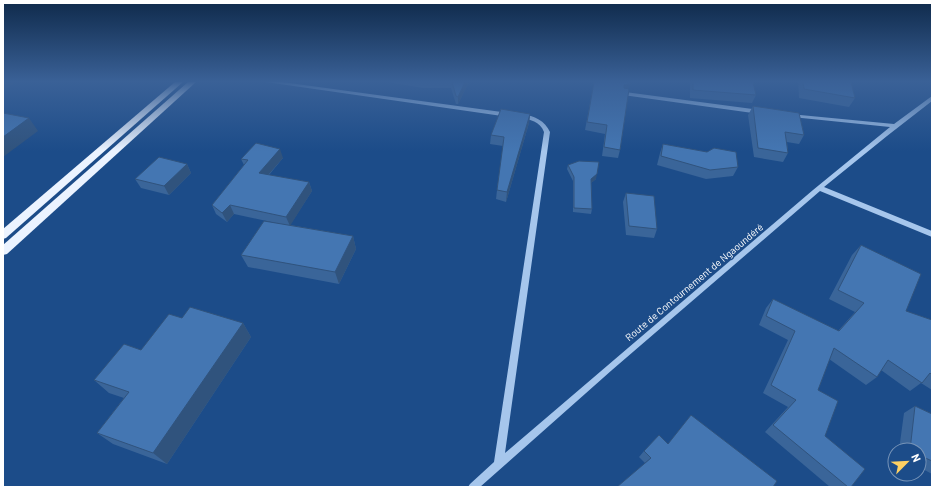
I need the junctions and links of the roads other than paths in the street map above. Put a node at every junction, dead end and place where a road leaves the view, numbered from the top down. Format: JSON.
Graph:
{"nodes":[{"id":1,"x":154,"y":105,"type":"edge"},
{"id":2,"x":167,"y":105,"type":"edge"},
{"id":3,"x":436,"y":105,"type":"edge"},
{"id":4,"x":707,"y":105,"type":"edge"},
{"id":5,"x":922,"y":105,"type":"edge"},
{"id":6,"x":769,"y":113,"type":"edge"},
{"id":7,"x":784,"y":114,"type":"edge"},
{"id":8,"x":893,"y":126,"type":"junction"},
{"id":9,"x":820,"y":188,"type":"junction"},
{"id":10,"x":932,"y":234,"type":"edge"},
{"id":11,"x":3,"y":235,"type":"edge"},
{"id":12,"x":3,"y":251,"type":"edge"},
{"id":13,"x":498,"y":465,"type":"junction"},
{"id":14,"x":472,"y":487,"type":"edge"}],
"edges":[{"from":1,"to":11,"type":"main road"},
{"from":2,"to":12,"type":"main road"},
{"from":3,"to":13,"type":"street"},
{"from":4,"to":6,"type":"street"},
{"from":5,"to":8,"type":"street","name":"Route de Contournement de Ngaoundéré"},
{"from":7,"to":8,"type":"street"},
{"from":8,"to":9,"type":"street","name":"Route de Contournement de Ngaoundéré"},
{"from":9,"to":10,"type":"street"},
{"from":9,"to":13,"type":"street","name":"Route de Contournement de Ngaoundéré"},
{"from":13,"to":14,"type":"street","name":"Route de Contournement de Ngaoundéré"}]}
